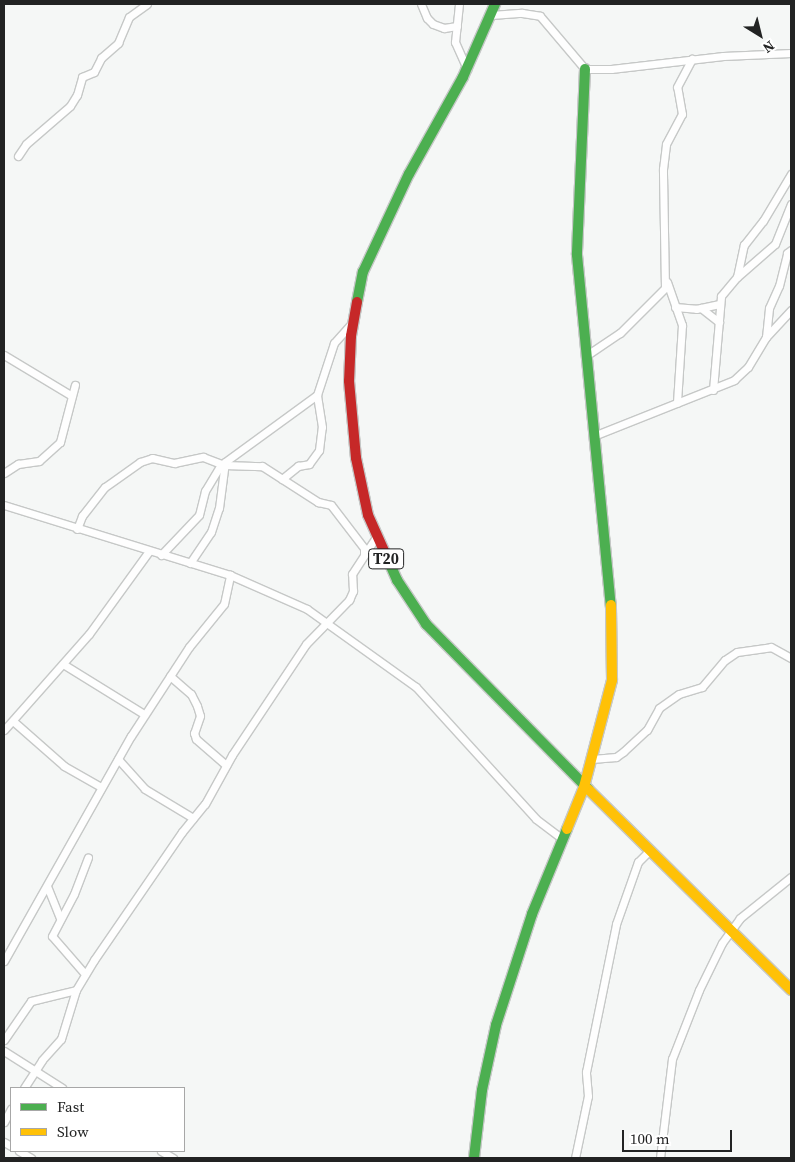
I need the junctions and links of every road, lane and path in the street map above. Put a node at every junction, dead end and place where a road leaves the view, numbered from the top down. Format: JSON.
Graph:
{"nodes":[{"id":1,"x":147,"y":4,"type":"edge"},
{"id":2,"x":421,"y":4,"type":"edge"},
{"id":3,"x":459,"y":4,"type":"edge"},
{"id":4,"x":495,"y":4,"type":"edge"},
{"id":5,"x":491,"y":15,"type":"junction"},
{"id":6,"x":457,"y":26,"type":"junction"},
{"id":7,"x":791,"y":53,"type":"edge"},
{"id":8,"x":692,"y":59,"type":"junction"},
{"id":9,"x":585,"y":69,"type":"junction"},
{"id":10,"x":467,"y":70,"type":"junction"},
{"id":11,"x":18,"y":156,"type":"dead end"},
{"id":12,"x":791,"y":174,"type":"edge"},
{"id":13,"x":791,"y":204,"type":"edge"},
{"id":14,"x":791,"y":250,"type":"edge"},
{"id":15,"x":737,"y":277,"type":"junction"},
{"id":16,"x":667,"y":280,"type":"junction"},
{"id":17,"x":719,"y":304,"type":"junction"},
{"id":18,"x":675,"y":307,"type":"junction"},
{"id":19,"x":701,"y":308,"type":"junction"},
{"id":20,"x":791,"y":310,"type":"edge"},
{"id":21,"x":353,"y":322,"type":"junction"},
{"id":22,"x":719,"y":322,"type":"junction"},
{"id":23,"x":766,"y":337,"type":"junction"},
{"id":24,"x":4,"y":356,"type":"edge"},
{"id":25,"x":587,"y":356,"type":"junction"},
{"id":26,"x":75,"y":385,"type":"dead end"},
{"id":27,"x":713,"y":390,"type":"junction"},
{"id":28,"x":318,"y":394,"type":"junction"},
{"id":29,"x":72,"y":396,"type":"junction"},
{"id":30,"x":677,"y":403,"type":"junction"},
{"id":31,"x":596,"y":435,"type":"junction"},
{"id":32,"x":222,"y":465,"type":"junction"},
{"id":33,"x":4,"y":473,"type":"edge"},
{"id":34,"x":282,"y":479,"type":"junction"},
{"id":35,"x":4,"y":505,"type":"edge"},
{"id":36,"x":77,"y":529,"type":"junction"},
{"id":37,"x":376,"y":537,"type":"junction"},
{"id":38,"x":149,"y":551,"type":"junction"},
{"id":39,"x":364,"y":554,"type":"junction"},
{"id":40,"x":161,"y":555,"type":"junction"},
{"id":41,"x":190,"y":563,"type":"junction"},
{"id":42,"x":230,"y":576,"type":"junction"},
{"id":43,"x":326,"y":622,"type":"junction"},
{"id":44,"x":791,"y":658,"type":"edge"},
{"id":45,"x":63,"y":664,"type":"junction"},
{"id":46,"x":170,"y":676,"type":"junction"},
{"id":47,"x":144,"y":714,"type":"junction"},
{"id":48,"x":13,"y":721,"type":"junction"},
{"id":49,"x":4,"y":730,"type":"edge"},
{"id":50,"x":118,"y":759,"type":"junction"},
{"id":51,"x":592,"y":759,"type":"junction"},
{"id":52,"x":226,"y":765,"type":"junction"},
{"id":53,"x":101,"y":787,"type":"junction"},
{"id":54,"x":584,"y":787,"type":"junction"},
{"id":55,"x":192,"y":818,"type":"junction"},
{"id":56,"x":563,"y":840,"type":"junction"},
{"id":57,"x":650,"y":850,"type":"junction"},
{"id":58,"x":88,"y":858,"type":"dead end"},
{"id":59,"x":791,"y":878,"type":"edge"},
{"id":60,"x":48,"y":886,"type":"junction"},
{"id":61,"x":60,"y":919,"type":"junction"},
{"id":62,"x":730,"y":931,"type":"junction"},
{"id":63,"x":4,"y":961,"type":"edge"},
{"id":64,"x":86,"y":974,"type":"junction"},
{"id":65,"x":76,"y":990,"type":"junction"},
{"id":66,"x":791,"y":990,"type":"edge"},
{"id":67,"x":4,"y":1040,"type":"edge"},
{"id":68,"x":4,"y":1051,"type":"edge"},
{"id":69,"x":35,"y":1071,"type":"junction"},
{"id":70,"x":25,"y":1087,"type":"edge"},
{"id":71,"x":60,"y":1087,"type":"edge"},
{"id":72,"x":10,"y":1111,"type":"edge"},
{"id":73,"x":4,"y":1122,"type":"edge"},
{"id":74,"x":474,"y":1158,"type":"edge"},
{"id":75,"x":576,"y":1158,"type":"edge"},
{"id":76,"x":660,"y":1158,"type":"edge"}],
"edges":[{"from":1,"to":11,"type":"street"},
{"from":2,"to":6,"type":"street"},
{"from":3,"to":6,"type":"street"},
{"from":4,"to":5,"type":"main road","number":"T20"},
{"from":5,"to":9,"type":"street"},
{"from":5,"to":10,"type":"main road","number":"T20"},
{"from":6,"to":10,"type":"street"},
{"from":7,"to":8,"type":"street"},
{"from":8,"to":9,"type":"street"},
{"from":8,"to":16,"type":"street"},
{"from":9,"to":25,"type":"main road"},
{"from":10,"to":21,"type":"main road","number":"T20"},
{"from":12,"to":15,"type":"street"},
{"from":13,"to":15,"type":"street"},
{"from":14,"to":23,"type":"street"},
{"from":15,"to":17,"type":"street"},
{"from":16,"to":18,"type":"street"},
{"from":16,"to":25,"type":"street"},
{"from":17,"to":19,"type":"street"},
{"from":17,"to":22,"type":"street"},
{"from":18,"to":19,"type":"street"},
{"from":18,"to":30,"type":"street"},
{"from":19,"to":22,"type":"street"},
{"from":20,"to":23,"type":"street"},
{"from":21,"to":28,"type":"street"},
{"from":21,"to":37,"type":"main road","number":"T20"},
{"from":22,"to":27,"type":"street"},
{"from":23,"to":27,"type":"street"},
{"from":24,"to":29,"type":"street"},
{"from":25,"to":31,"type":"main road"},
{"from":26,"to":29,"type":"street"},
{"from":27,"to":30,"type":"street"},
{"from":28,"to":32,"type":"street"},
{"from":28,"to":34,"type":"street"},
{"from":29,"to":33,"type":"street"},
{"from":30,"to":31,"type":"street"},
{"from":31,"to":51,"type":"main road"},
{"from":32,"to":34,"type":"street"},
{"from":32,"to":36,"type":"street"},
{"from":32,"to":40,"type":"street"},
{"from":32,"to":41,"type":"street"},
{"from":34,"to":39,"type":"street"},
{"from":35,"to":36,"type":"street"},
{"from":36,"to":38,"type":"street"},
{"from":37,"to":39,"type":"street"},
{"from":37,"to":54,"type":"main road","number":"T20"},
{"from":38,"to":40,"type":"street"},
{"from":38,"to":45,"type":"street"},
{"from":39,"to":43,"type":"street"},
{"from":40,"to":41,"type":"street"},
{"from":41,"to":42,"type":"street"},
{"from":42,"to":43,"type":"street"},
{"from":42,"to":46,"type":"street"},
{"from":43,"to":52,"type":"street"},
{"from":43,"to":56,"type":"street"},
{"from":44,"to":51,"type":"street"},
{"from":45,"to":47,"type":"street"},
{"from":45,"to":48,"type":"street"},
{"from":46,"to":47,"type":"street"},
{"from":46,"to":52,"type":"street"},
{"from":47,"to":50,"type":"street"},
{"from":48,"to":49,"type":"street"},
{"from":48,"to":53,"type":"street"},
{"from":50,"to":53,"type":"street"},
{"from":50,"to":55,"type":"street"},
{"from":51,"to":54,"type":"main road"},
{"from":52,"to":55,"type":"street"},
{"from":53,"to":60,"type":"street"},
{"from":54,"to":56,"type":"main road"},
{"from":54,"to":57,"type":"main road","number":"T20"},
{"from":55,"to":64,"type":"street"},
{"from":56,"to":74,"type":"main road"},
{"from":57,"to":62,"type":"main road","number":"T20"},
{"from":57,"to":75,"type":"street"},
{"from":58,"to":61,"type":"street"},
{"from":59,"to":62,"type":"street"},
{"from":60,"to":61,"type":"street"},
{"from":60,"to":63,"type":"street"},
{"from":61,"to":64,"type":"street"},
{"from":62,"to":66,"type":"main road","number":"T20"},
{"from":62,"to":76,"type":"street"},
{"from":64,"to":65,"type":"street"},
{"from":65,"to":67,"type":"street"},
{"from":65,"to":69,"type":"street"},
{"from":68,"to":69,"type":"street"},
{"from":69,"to":70,"type":"street"},
{"from":69,"to":71,"type":"street"},
{"from":72,"to":73,"type":"street"}]}
